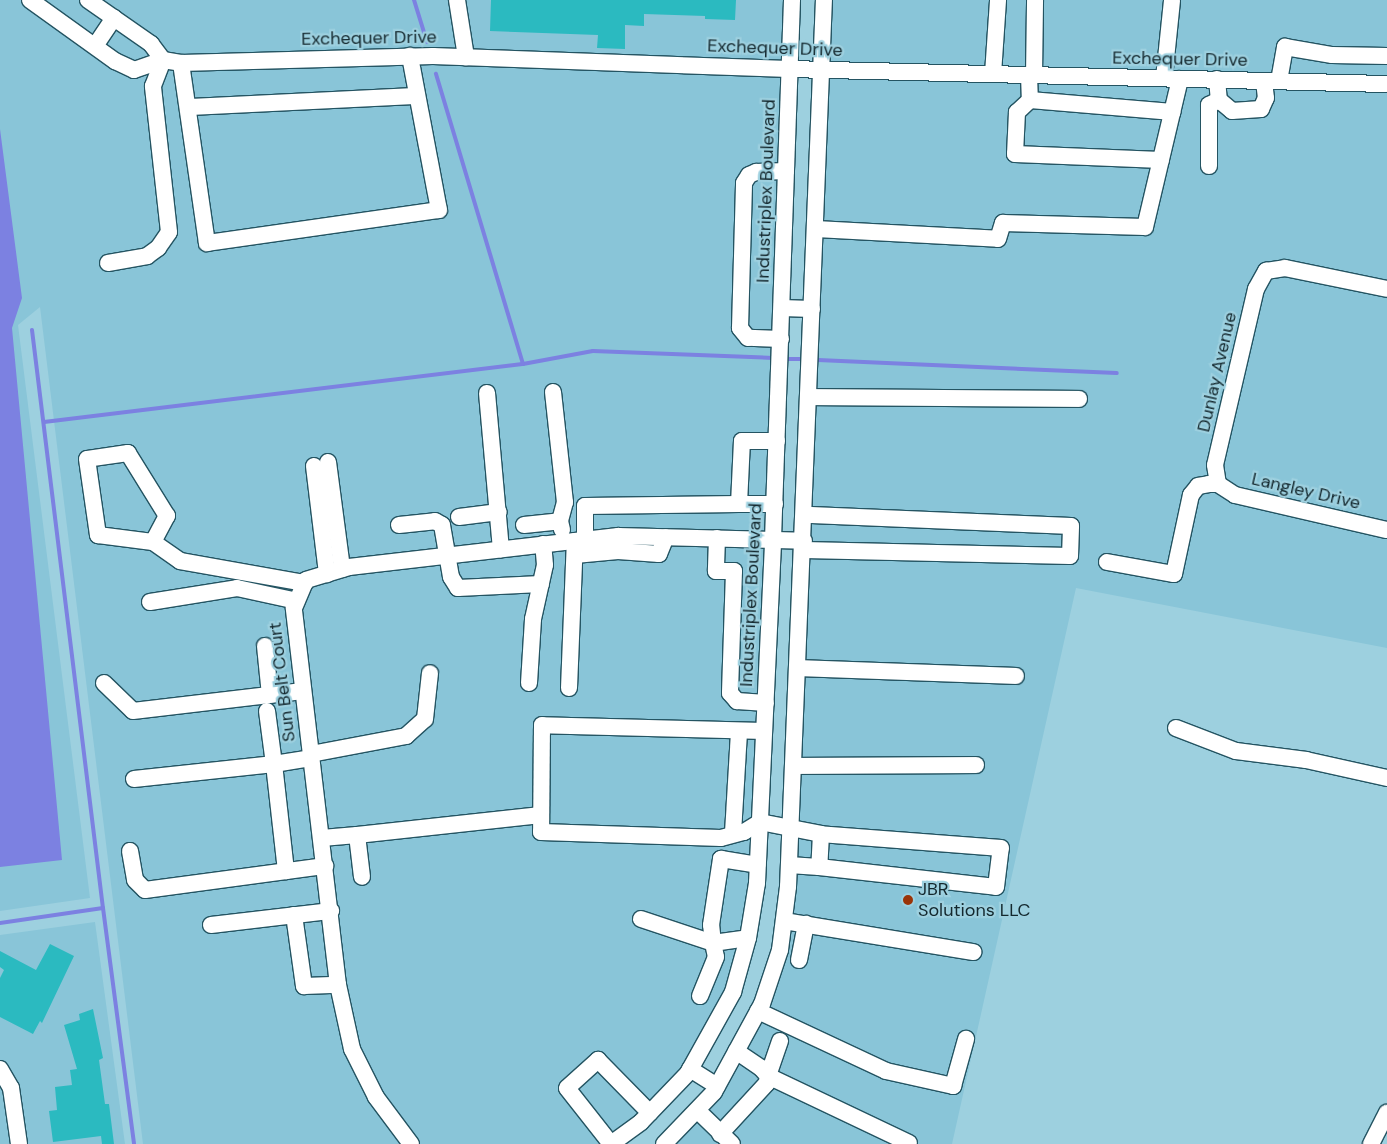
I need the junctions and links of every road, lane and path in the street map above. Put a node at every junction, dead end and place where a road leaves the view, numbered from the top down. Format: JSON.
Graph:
{"nodes":[{"id":1,"x":30,"y":0,"type":"edge"},
{"id":2,"x":88,"y":0,"type":"edge"},
{"id":3,"x":457,"y":0,"type":"edge"},
{"id":4,"x":792,"y":0,"type":"edge"},
{"id":5,"x":824,"y":0,"type":"edge"},
{"id":6,"x":998,"y":0,"type":"edge"},
{"id":7,"x":1035,"y":0,"type":"edge"},
{"id":8,"x":1172,"y":0,"type":"edge"},
{"id":9,"x":114,"y":18,"type":"junction"},
{"id":10,"x":95,"y":46,"type":"junction"},
{"id":11,"x":410,"y":56,"type":"junction"},
{"id":12,"x":1387,"y":56,"type":"edge"},
{"id":13,"x":466,"y":57,"type":"junction"},
{"id":14,"x":1362,"y":58,"type":"junction"},
{"id":15,"x":163,"y":60,"type":"junction"},
{"id":16,"x":181,"y":63,"type":"junction"},
{"id":17,"x":789,"y":69,"type":"junction"},
{"id":18,"x":821,"y":69,"type":"junction"},
{"id":19,"x":994,"y":74,"type":"junction"},
{"id":20,"x":1032,"y":75,"type":"junction"},
{"id":21,"x":1172,"y":78,"type":"junction"},
{"id":22,"x":1217,"y":80,"type":"junction"},
{"id":23,"x":1272,"y":81,"type":"junction"},
{"id":24,"x":1364,"y":83,"type":"junction"},
{"id":25,"x":1387,"y":84,"type":"edge"},
{"id":26,"x":417,"y":96,"type":"junction"},
{"id":27,"x":1030,"y":100,"type":"junction"},
{"id":28,"x":1219,"y":100,"type":"junction"},
{"id":29,"x":188,"y":107,"type":"junction"},
{"id":30,"x":1172,"y":112,"type":"junction"},
{"id":31,"x":1161,"y":160,"type":"junction"},
{"id":32,"x":1209,"y":166,"type":"dead end"},
{"id":33,"x":786,"y":171,"type":"junction"},
{"id":34,"x":816,"y":229,"type":"junction"},
{"id":35,"x":108,"y":262,"type":"dead end"},
{"id":36,"x":1387,"y":289,"type":"edge"},
{"id":37,"x":782,"y":308,"type":"junction"},
{"id":38,"x":812,"y":309,"type":"junction"},
{"id":39,"x":781,"y":339,"type":"junction"},
{"id":40,"x":553,"y":392,"type":"dead end"},
{"id":41,"x":487,"y":393,"type":"dead end"},
{"id":42,"x":809,"y":397,"type":"junction"},
{"id":43,"x":1079,"y":399,"type":"dead end"},
{"id":44,"x":777,"y":441,"type":"junction"},
{"id":45,"x":321,"y":464,"type":"dead end"},
{"id":46,"x":1218,"y":484,"type":"junction"},
{"id":47,"x":739,"y":504,"type":"junction"},
{"id":48,"x":775,"y":504,"type":"junction"},
{"id":49,"x":498,"y":512,"type":"junction"},
{"id":50,"x":805,"y":515,"type":"junction"},
{"id":51,"x":459,"y":517,"type":"dead end"},
{"id":52,"x":560,"y":521,"type":"junction"},
{"id":53,"x":398,"y":525,"type":"dead end"},
{"id":54,"x":524,"y":525,"type":"dead end"},
{"id":55,"x":1387,"y":530,"type":"edge"},
{"id":56,"x":718,"y":538,"type":"junction"},
{"id":57,"x":773,"y":539,"type":"junction"},
{"id":58,"x":153,"y":542,"type":"junction"},
{"id":59,"x":543,"y":544,"type":"junction"},
{"id":60,"x":575,"y":544,"type":"junction"},
{"id":61,"x":804,"y":546,"type":"junction"},
{"id":62,"x":501,"y":549,"type":"junction"},
{"id":63,"x":448,"y":556,"type":"junction"},
{"id":64,"x":1107,"y":562,"type":"dead end"},
{"id":65,"x":334,"y":571,"type":"junction"},
{"id":66,"x":305,"y":583,"type":"junction"},
{"id":67,"x":541,"y":584,"type":"junction"},
{"id":68,"x":150,"y":602,"type":"dead end"},
{"id":69,"x":297,"y":602,"type":"junction"},
{"id":70,"x":265,"y":646,"type":"dead end"},
{"id":71,"x":798,"y":668,"type":"junction"},
{"id":72,"x":430,"y":673,"type":"dead end"},
{"id":73,"x":1016,"y":676,"type":"dead end"},
{"id":74,"x":104,"y":683,"type":"dead end"},
{"id":75,"x":529,"y":684,"type":"dead end"},
{"id":76,"x":569,"y":688,"type":"dead end"},
{"id":77,"x":304,"y":691,"type":"junction"},
{"id":78,"x":269,"y":703,"type":"junction"},
{"id":79,"x":766,"y":703,"type":"junction"},
{"id":80,"x":1176,"y":728,"type":"dead end"},
{"id":81,"x":739,"y":731,"type":"junction"},
{"id":82,"x":764,"y":731,"type":"junction"},
{"id":83,"x":311,"y":756,"type":"junction"},
{"id":84,"x":274,"y":764,"type":"junction"},
{"id":85,"x":976,"y":765,"type":"dead end"},
{"id":86,"x":794,"y":766,"type":"junction"},
{"id":87,"x":1387,"y":778,"type":"edge"},
{"id":88,"x":134,"y":780,"type":"dead end"},
{"id":89,"x":541,"y":815,"type":"junction"},
{"id":90,"x":760,"y":822,"type":"junction"},
{"id":91,"x":791,"y":830,"type":"junction"},
{"id":92,"x":733,"y":833,"type":"junction"},
{"id":93,"x":357,"y":834,"type":"junction"},
{"id":94,"x":821,"y":834,"type":"junction"},
{"id":95,"x":322,"y":838,"type":"junction"},
{"id":96,"x":715,"y":838,"type":"junction"},
{"id":97,"x":130,"y":852,"type":"dead end"},
{"id":98,"x":721,"y":859,"type":"junction"},
{"id":99,"x":758,"y":865,"type":"junction"},
{"id":100,"x":790,"y":865,"type":"junction"},
{"id":101,"x":325,"y":866,"type":"junction"},
{"id":102,"x":818,"y":867,"type":"junction"},
{"id":103,"x":286,"y":871,"type":"junction"},
{"id":104,"x":362,"y":877,"type":"dead end"},
{"id":105,"x":330,"y":911,"type":"junction"},
{"id":106,"x":294,"y":915,"type":"junction"},
{"id":107,"x":641,"y":919,"type":"dead end"},
{"id":108,"x":784,"y":920,"type":"junction"},
{"id":109,"x":806,"y":924,"type":"junction"},
{"id":110,"x":212,"y":925,"type":"dead end"},
{"id":111,"x":748,"y":938,"type":"junction"},
{"id":112,"x":715,"y":950,"type":"junction"},
{"id":113,"x":973,"y":952,"type":"dead end"},
{"id":114,"x":799,"y":960,"type":"dead end"},
{"id":115,"x":738,"y":971,"type":"junction"},
{"id":116,"x":338,"y":985,"type":"junction"},
{"id":117,"x":726,"y":1005,"type":"junction"},
{"id":118,"x":758,"y":1011,"type":"junction"},
{"id":119,"x":966,"y":1039,"type":"dead end"},
{"id":120,"x":780,"y":1041,"type":"dead end"},
{"id":121,"x":736,"y":1051,"type":"junction"},
{"id":122,"x":0,"y":1069,"type":"edge"},
{"id":123,"x":690,"y":1069,"type":"junction"},
{"id":124,"x":768,"y":1076,"type":"junction"},
{"id":125,"x":717,"y":1086,"type":"junction"},
{"id":126,"x":698,"y":1110,"type":"junction"},
{"id":127,"x":650,"y":1113,"type":"junction"},
{"id":128,"x":1387,"y":1113,"type":"edge"},
{"id":129,"x":726,"y":1139,"type":"edge"},
{"id":130,"x":405,"y":1142,"type":"edge"},
{"id":131,"x":669,"y":1142,"type":"edge"},
{"id":132,"x":908,"y":1143,"type":"dead end"},
{"id":133,"x":19,"y":1144,"type":"edge"},
{"id":134,"x":611,"y":1144,"type":"edge"},
{"id":135,"x":1372,"y":1144,"type":"edge"}],
"edges":[{"from":1,"to":10,"type":"street"},
{"from":2,"to":9,"type":"street"},
{"from":3,"to":13,"type":"street"},
{"from":4,"to":17,"type":"street","name":"Industriplex Boulevard"},
{"from":5,"to":18,"type":"street"},
{"from":6,"to":19,"type":"street"},
{"from":7,"to":20,"type":"street"},
{"from":8,"to":21,"type":"street"},
{"from":9,"to":10,"type":"street"},
{"from":9,"to":15,"type":"street"},
{"from":10,"to":15,"type":"street"},
{"from":11,"to":13,"type":"street","name":"Exchequer Drive"},
{"from":11,"to":16,"type":"street","name":"Exchequer Drive"},
{"from":11,"to":26,"type":"street"},
{"from":12,"to":14,"type":"street"},
{"from":13,"to":17,"type":"street","name":"Exchequer Drive"},
{"from":14,"to":23,"type":"street"},
{"from":14,"to":24,"type":"street"},
{"from":15,"to":16,"type":"street","name":"Exchequer Drive"},
{"from":15,"to":35,"type":"street"},
{"from":16,"to":29,"type":"street"},
{"from":17,"to":18,"type":"street","name":"Exchequer Drive"},
{"from":17,"to":33,"type":"street","name":"Industriplex Boulevard"},
{"from":18,"to":19,"type":"street","name":"Exchequer Drive"},
{"from":18,"to":34,"type":"street"},
{"from":19,"to":20,"type":"street","name":"Exchequer Drive"},
{"from":20,"to":21,"type":"street","name":"Exchequer Drive"},
{"from":20,"to":27,"type":"street"},
{"from":21,"to":22,"type":"street","name":"Exchequer Drive"},
{"from":21,"to":30,"type":"street"},
{"from":22,"to":23,"type":"street","name":"Exchequer Drive"},
{"from":22,"to":28,"type":"street"},
{"from":23,"to":24,"type":"street","name":"Exchequer Drive"},
{"from":23,"to":28,"type":"street"},
{"from":24,"to":25,"type":"street","name":"Exchequer Drive"},
{"from":26,"to":29,"type":"street"},
{"from":26,"to":29,"type":"street"},
{"from":27,"to":30,"type":"street"},
{"from":27,"to":31,"type":"street"},
{"from":28,"to":32,"type":"street"},
{"from":30,"to":31,"type":"street"},
{"from":31,"to":34,"type":"street"},
{"from":33,"to":37,"type":"street","name":"Industriplex Boulevard"},
{"from":33,"to":39,"type":"street"},
{"from":34,"to":38,"type":"street"},
{"from":36,"to":46,"type":"street","name":"Dunlay Avenue"},
{"from":37,"to":38,"type":"street"},
{"from":37,"to":39,"type":"street","name":"Industriplex Boulevard"},
{"from":38,"to":42,"type":"street"},
{"from":39,"to":44,"type":"street","name":"Industriplex Boulevard"},
{"from":40,"to":52,"type":"street"},
{"from":41,"to":49,"type":"street"},
{"from":42,"to":43,"type":"street"},
{"from":42,"to":50,"type":"street"},
{"from":44,"to":47,"type":"street"},
{"from":44,"to":48,"type":"street","name":"Industriplex Boulevard"},
{"from":45,"to":65,"type":"street"},
{"from":46,"to":55,"type":"street","name":"Langley Drive"},
{"from":46,"to":64,"type":"street"},
{"from":47,"to":48,"type":"street"},
{"from":47,"to":60,"type":"street"},
{"from":48,"to":57,"type":"street","name":"Industriplex Boulevard"},
{"from":49,"to":51,"type":"street"},
{"from":49,"to":62,"type":"street"},
{"from":50,"to":61,"type":"street"},
{"from":50,"to":61,"type":"street"},
{"from":52,"to":54,"type":"street"},
{"from":52,"to":60,"type":"street"},
{"from":53,"to":63,"type":"street"},
{"from":56,"to":57,"type":"street"},
{"from":56,"to":60,"type":"street"},
{"from":56,"to":79,"type":"street"},
{"from":57,"to":61,"type":"street"},
{"from":57,"to":79,"type":"street","name":"Industriplex Boulevard"},
{"from":58,"to":58,"type":"street"},
{"from":58,"to":66,"type":"street"},
{"from":59,"to":60,"type":"street"},
{"from":59,"to":62,"type":"street"},
{"from":59,"to":67,"type":"street"},
{"from":60,"to":76,"type":"street"},
{"from":61,"to":71,"type":"street"},
{"from":62,"to":63,"type":"street"},
{"from":63,"to":65,"type":"street"},
{"from":63,"to":67,"type":"street"},
{"from":65,"to":66,"type":"street"},
{"from":66,"to":69,"type":"street","name":"Sun Belt Court"},
{"from":67,"to":75,"type":"street"},
{"from":68,"to":69,"type":"street"},
{"from":69,"to":77,"type":"street","name":"Sun Belt Court"},
{"from":70,"to":78,"type":"street"},
{"from":71,"to":73,"type":"street"},
{"from":71,"to":86,"type":"street"},
{"from":72,"to":83,"type":"street"},
{"from":74,"to":78,"type":"street"},
{"from":77,"to":78,"type":"street"},
{"from":77,"to":83,"type":"street","name":"Sun Belt Court"},
{"from":78,"to":84,"type":"street"},
{"from":79,"to":82,"type":"street","name":"Industriplex Boulevard"},
{"from":80,"to":87,"type":"street"},
{"from":81,"to":82,"type":"street"},
{"from":81,"to":89,"type":"street"},
{"from":81,"to":92,"type":"street"},
{"from":82,"to":90,"type":"street","name":"Industriplex Boulevard"},
{"from":83,"to":84,"type":"street"},
{"from":83,"to":95,"type":"street","name":"Sun Belt Court"},
{"from":84,"to":88,"type":"street"},
{"from":84,"to":103,"type":"street"},
{"from":85,"to":86,"type":"street"},
{"from":86,"to":91,"type":"street"},
{"from":89,"to":93,"type":"street"},
{"from":89,"to":96,"type":"street"},
{"from":90,"to":91,"type":"street"},
{"from":90,"to":92,"type":"street"},
{"from":90,"to":99,"type":"street","name":"Industriplex Boulevard"},
{"from":91,"to":94,"type":"street"},
{"from":91,"to":100,"type":"street"},
{"from":92,"to":96,"type":"street"},
{"from":93,"to":95,"type":"street"},
{"from":93,"to":104,"type":"street"},
{"from":94,"to":102,"type":"street"},
{"from":94,"to":102,"type":"street"},
{"from":95,"to":101,"type":"street","name":"Sun Belt Court"},
{"from":96,"to":98,"type":"street"},
{"from":97,"to":103,"type":"street"},
{"from":98,"to":99,"type":"street"},
{"from":98,"to":112,"type":"street"},
{"from":99,"to":111,"type":"street","name":"Industriplex Boulevard"},
{"from":100,"to":102,"type":"street"},
{"from":100,"to":108,"type":"street"},
{"from":101,"to":103,"type":"street"},
{"from":101,"to":105,"type":"street","name":"Sun Belt Court"},
{"from":105,"to":106,"type":"street"},
{"from":105,"to":116,"type":"street","name":"Sun Belt Court"},
{"from":106,"to":110,"type":"street"},
{"from":106,"to":116,"type":"street"},
{"from":107,"to":112,"type":"street"},
{"from":108,"to":109,"type":"street"},
{"from":108,"to":118,"type":"street"},
{"from":109,"to":113,"type":"street"},
{"from":109,"to":114,"type":"street"},
{"from":111,"to":112,"type":"street"},
{"from":111,"to":115,"type":"street","name":"Industriplex Boulevard"},
{"from":112,"to":115,"type":"street"},
{"from":112,"to":117,"type":"street"},
{"from":115,"to":117,"type":"street","name":"Industriplex Boulevard"},
{"from":116,"to":130,"type":"street","name":"Sun Belt Court"},
{"from":117,"to":123,"type":"street","name":"Industriplex Boulevard"},
{"from":118,"to":119,"type":"street"},
{"from":118,"to":121,"type":"street"},
{"from":120,"to":124,"type":"street"},
{"from":121,"to":124,"type":"street"},
{"from":121,"to":125,"type":"street"},
{"from":122,"to":133,"type":"street"},
{"from":123,"to":125,"type":"street"},
{"from":123,"to":127,"type":"street","name":"Industriplex Boulevard"},
{"from":124,"to":129,"type":"street"},
{"from":124,"to":132,"type":"street"},
{"from":125,"to":126,"type":"street"},
{"from":126,"to":129,"type":"street"},
{"from":126,"to":131,"type":"street"},
{"from":127,"to":134,"type":"street","name":"Industriplex Boulevard"},
{"from":127,"to":134,"type":"street"},
{"from":128,"to":135,"type":"street"}]}
